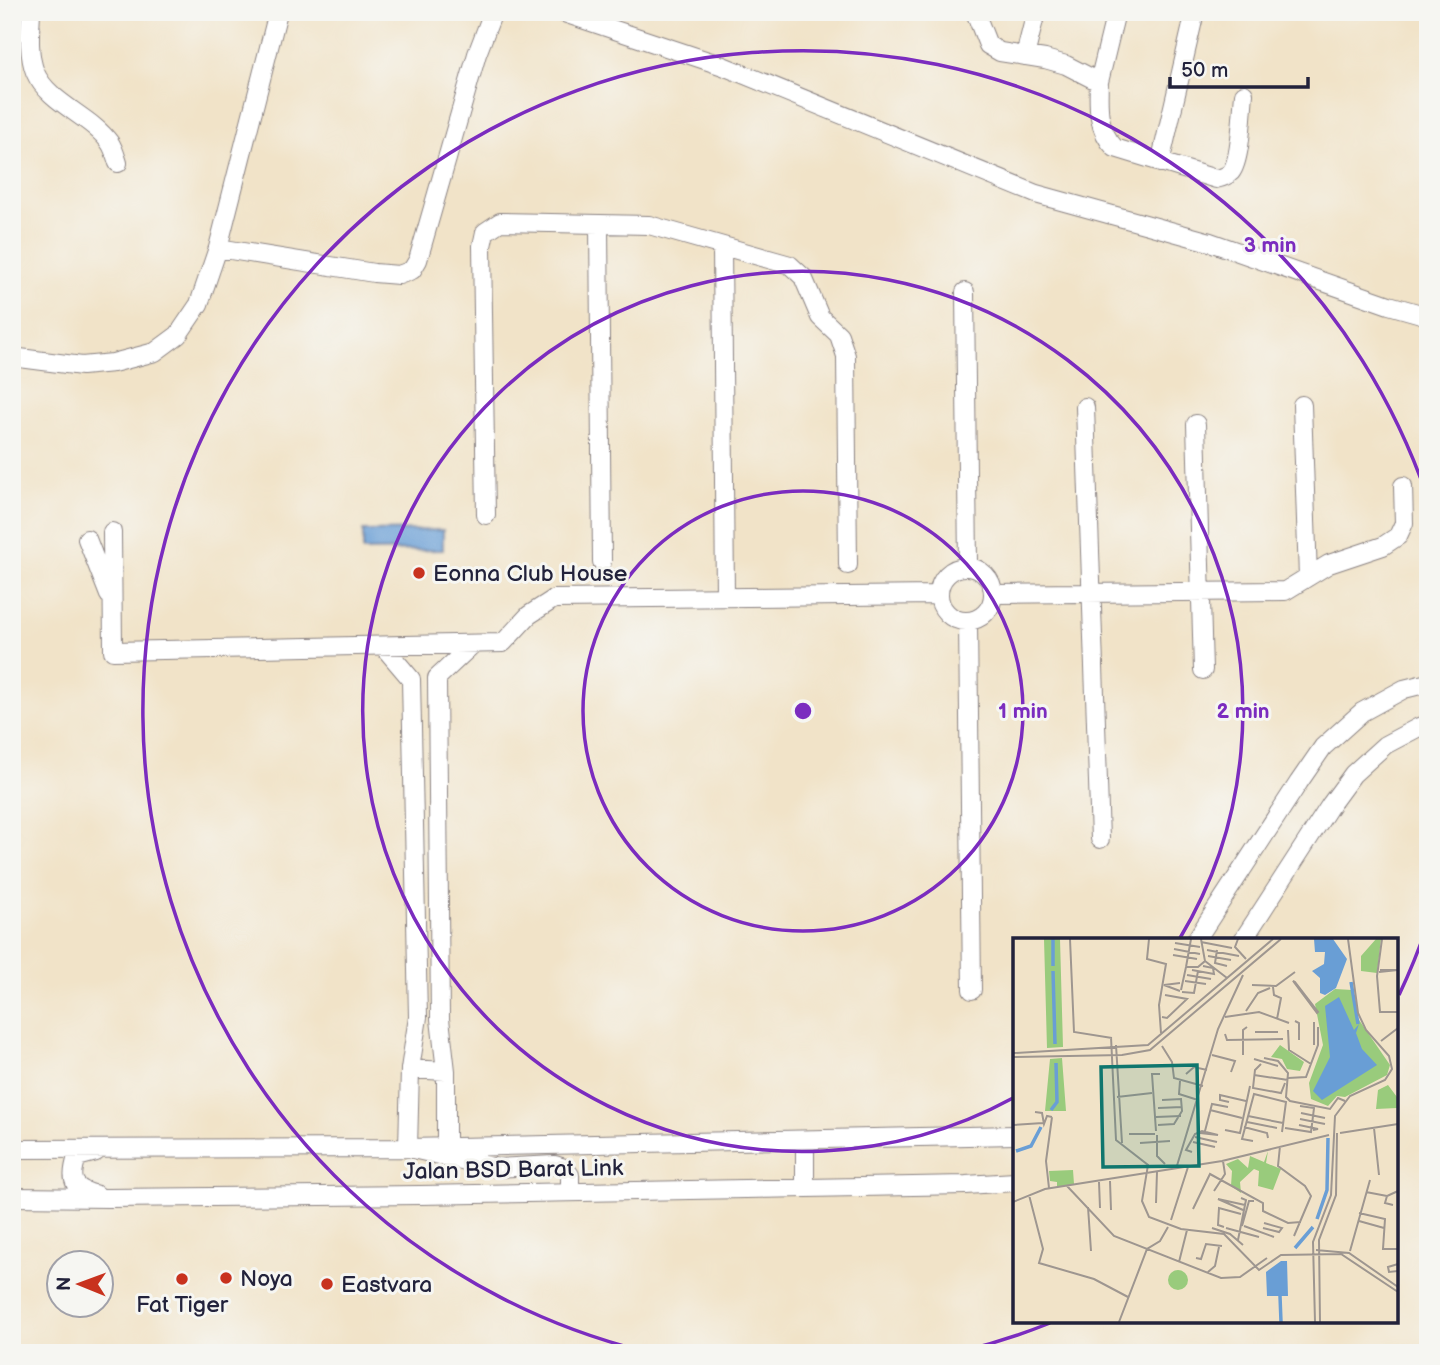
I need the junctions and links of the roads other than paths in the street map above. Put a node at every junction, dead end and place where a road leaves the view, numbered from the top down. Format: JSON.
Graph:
{"nodes":[{"id":1,"x":31,"y":12,"type":"edge"},
{"id":2,"x":278,"y":12,"type":"edge"},
{"id":3,"x":493,"y":12,"type":"edge"},
{"id":4,"x":561,"y":12,"type":"edge"},
{"id":5,"x":975,"y":12,"type":"edge"},
{"id":6,"x":1036,"y":12,"type":"edge"},
{"id":7,"x":1116,"y":12,"type":"edge"},
{"id":8,"x":1195,"y":12,"type":"edge"},
{"id":9,"x":1025,"y":56,"type":"junction"},
{"id":10,"x":1099,"y":82,"type":"junction"},
{"id":11,"x":1244,"y":94,"type":"dead end"},
{"id":12,"x":118,"y":163,"type":"dead end"},
{"id":13,"x":1160,"y":163,"type":"junction"},
{"id":14,"x":598,"y":224,"type":"junction"},
{"id":15,"x":722,"y":246,"type":"junction"},
{"id":16,"x":218,"y":248,"type":"junction"},
{"id":17,"x":965,"y":292,"type":"dead end"},
{"id":18,"x":1428,"y":316,"type":"edge"},
{"id":19,"x":12,"y":357,"type":"edge"},
{"id":20,"x":1302,"y":405,"type":"dead end"},
{"id":21,"x":1085,"y":407,"type":"dead end"},
{"id":22,"x":1196,"y":424,"type":"dead end"},
{"id":23,"x":1403,"y":486,"type":"dead end"},
{"id":24,"x":486,"y":515,"type":"dead end"},
{"id":25,"x":113,"y":532,"type":"dead end"},
{"id":26,"x":88,"y":539,"type":"dead end"},
{"id":27,"x":602,"y":562,"type":"dead end"},
{"id":28,"x":848,"y":565,"type":"dead end"},
{"id":29,"x":968,"y":566,"type":"junction"},
{"id":30,"x":1308,"y":577,"type":"junction"},
{"id":31,"x":1200,"y":592,"type":"junction"},
{"id":32,"x":1091,"y":593,"type":"junction"},
{"id":33,"x":993,"y":594,"type":"junction"},
{"id":34,"x":938,"y":595,"type":"junction"},
{"id":35,"x":725,"y":597,"type":"junction"},
{"id":36,"x":113,"y":605,"type":"junction"},
{"id":37,"x":968,"y":622,"type":"junction"},
{"id":38,"x":474,"y":644,"type":"junction"},
{"id":39,"x":383,"y":646,"type":"junction"},
{"id":40,"x":1203,"y":670,"type":"dead end"},
{"id":41,"x":437,"y":678,"type":"junction"},
{"id":42,"x":411,"y":679,"type":"junction"},
{"id":43,"x":1428,"y":683,"type":"edge"},
{"id":44,"x":1428,"y":724,"type":"edge"},
{"id":45,"x":1100,"y":839,"type":"dead end"},
{"id":46,"x":1197,"y":938,"type":"edge"},
{"id":47,"x":1244,"y":938,"type":"edge"},
{"id":48,"x":972,"y":990,"type":"dead end"},
{"id":49,"x":410,"y":1069,"type":"junction"},
{"id":50,"x":446,"y":1071,"type":"junction"},
{"id":51,"x":1013,"y":1135,"type":"edge"},
{"id":52,"x":805,"y":1140,"type":"junction"},
{"id":53,"x":446,"y":1147,"type":"junction"},
{"id":54,"x":408,"y":1148,"type":"junction"},
{"id":55,"x":12,"y":1149,"type":"edge"},
{"id":56,"x":107,"y":1149,"type":"junction"},
{"id":57,"x":1013,"y":1182,"type":"edge"},
{"id":58,"x":805,"y":1188,"type":"junction"},
{"id":59,"x":570,"y":1192,"type":"junction"},
{"id":60,"x":12,"y":1197,"type":"edge"},
{"id":61,"x":108,"y":1198,"type":"junction"}],
"edges":[{"from":1,"to":12,"type":"street"},
{"from":2,"to":16,"type":"street"},
{"from":3,"to":16,"type":"street"},
{"from":4,"to":18,"type":"street"},
{"from":5,"to":9,"type":"street"},
{"from":6,"to":9,"type":"street"},
{"from":7,"to":10,"type":"street"},
{"from":8,"to":13,"type":"street"},
{"from":9,"to":10,"type":"street"},
{"from":10,"to":13,"type":"street"},
{"from":11,"to":13,"type":"street"},
{"from":14,"to":15,"type":"street"},
{"from":14,"to":24,"type":"street"},
{"from":14,"to":27,"type":"street"},
{"from":15,"to":28,"type":"street"},
{"from":15,"to":35,"type":"street"},
{"from":16,"to":19,"type":"street"},
{"from":17,"to":29,"type":"street"},
{"from":20,"to":30,"type":"street"},
{"from":21,"to":32,"type":"street"},
{"from":22,"to":31,"type":"street"},
{"from":23,"to":30,"type":"street"},
{"from":25,"to":36,"type":"street"},
{"from":26,"to":36,"type":"street"},
{"from":29,"to":33,"type":"street"},
{"from":29,"to":34,"type":"street"},
{"from":30,"to":31,"type":"street"},
{"from":31,"to":32,"type":"street"},
{"from":31,"to":40,"type":"street"},
{"from":32,"to":33,"type":"street"},
{"from":32,"to":45,"type":"street"},
{"from":33,"to":37,"type":"street"},
{"from":34,"to":35,"type":"street"},
{"from":34,"to":37,"type":"street"},
{"from":35,"to":38,"type":"street"},
{"from":36,"to":39,"type":"street"},
{"from":37,"to":48,"type":"street"},
{"from":38,"to":39,"type":"street"},
{"from":38,"to":41,"type":"street"},
{"from":39,"to":42,"type":"street"},
{"from":41,"to":42,"type":"street"},
{"from":41,"to":50,"type":"street"},
{"from":42,"to":49,"type":"street"},
{"from":43,"to":46,"type":"street"},
{"from":44,"to":47,"type":"street"},
{"from":49,"to":50,"type":"street"},
{"from":49,"to":54,"type":"street"},
{"from":50,"to":53,"type":"street"},
{"from":51,"to":52,"type":"street","name":"Jalan BSD Barat Link"},
{"from":52,"to":53,"type":"street","name":"Jalan BSD Barat Link"},
{"from":52,"to":58,"type":"street"},
{"from":53,"to":54,"type":"street","name":"Jalan BSD Barat Link"},
{"from":54,"to":56,"type":"street","name":"Jalan BSD Barat Link"},
{"from":54,"to":59,"type":"street"},
{"from":55,"to":56,"type":"street","name":"Jalan BSD Barat Link"},
{"from":56,"to":61,"type":"street"},
{"from":57,"to":58,"type":"street","name":"Jalan BSD Barat Link"},
{"from":58,"to":59,"type":"street","name":"Jalan BSD Barat Link"},
{"from":59,"to":61,"type":"street","name":"Jalan BSD Barat Link"},
{"from":60,"to":61,"type":"street","name":"Jalan BSD Barat Link"}]}
